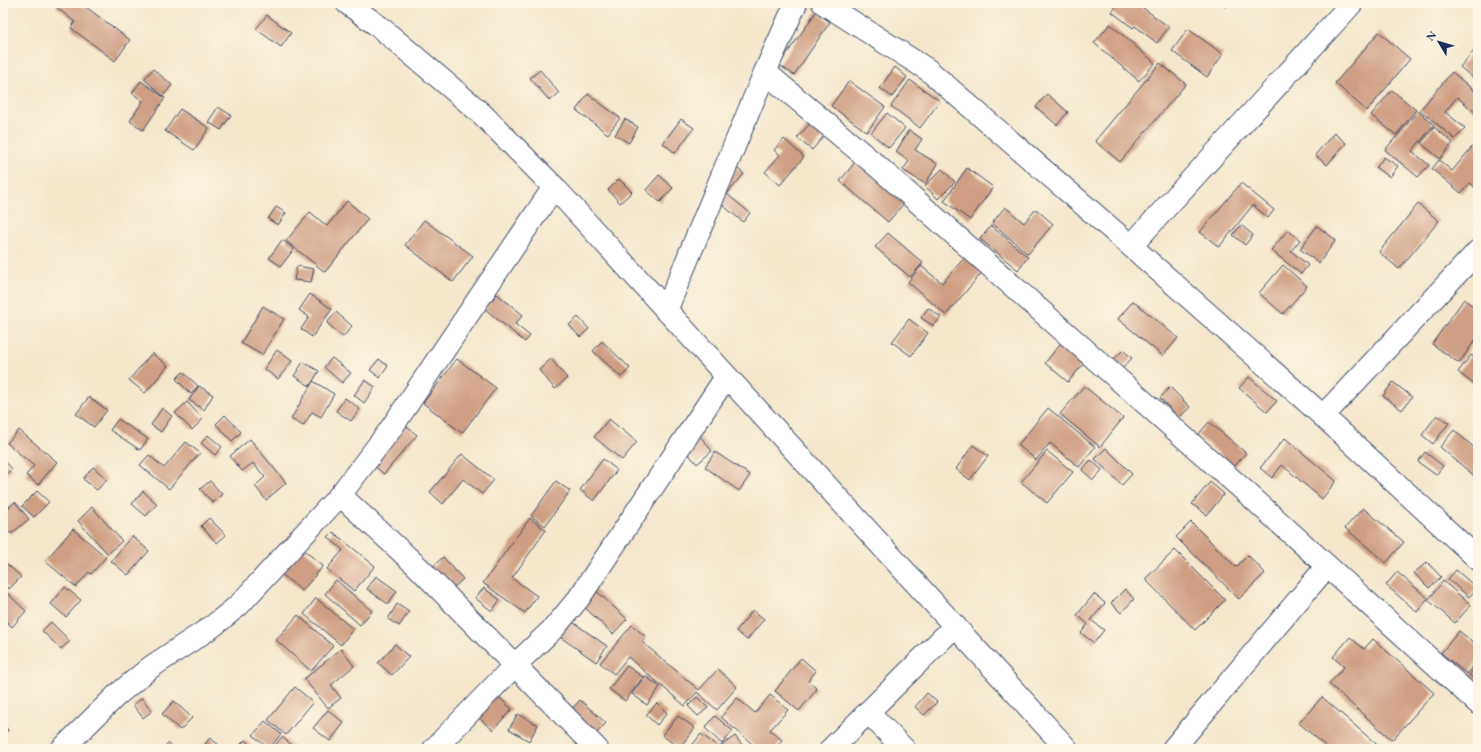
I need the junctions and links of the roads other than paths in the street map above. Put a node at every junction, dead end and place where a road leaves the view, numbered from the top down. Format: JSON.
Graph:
{"nodes":[{"id":1,"x":347,"y":3,"type":"edge"},
{"id":2,"x":796,"y":3,"type":"edge"},
{"id":3,"x":823,"y":3,"type":"edge"},
{"id":4,"x":1347,"y":5,"type":"edge"},
{"id":5,"x":765,"y":72,"type":"junction"},
{"id":6,"x":554,"y":187,"type":"junction"},
{"id":7,"x":1131,"y":246,"type":"junction"},
{"id":8,"x":1478,"y":251,"type":"edge"},
{"id":9,"x":666,"y":311,"type":"junction"},
{"id":10,"x":726,"y":377,"type":"junction"},
{"id":11,"x":1323,"y":416,"type":"junction"},
{"id":12,"x":340,"y":495,"type":"junction"},
{"id":13,"x":1478,"y":559,"type":"edge"},
{"id":14,"x":1327,"y":566,"type":"junction"},
{"id":15,"x":954,"y":626,"type":"junction"},
{"id":16,"x":516,"y":665,"type":"junction"},
{"id":17,"x":1478,"y":703,"type":"edge"},
{"id":18,"x":868,"y":712,"type":"junction"},
{"id":19,"x":62,"y":749,"type":"edge"},
{"id":20,"x":434,"y":749,"type":"edge"},
{"id":21,"x":597,"y":749,"type":"edge"},
{"id":22,"x":831,"y":749,"type":"edge"},
{"id":23,"x":904,"y":749,"type":"edge"},
{"id":24,"x":1067,"y":749,"type":"edge"},
{"id":25,"x":1173,"y":749,"type":"edge"}],
"edges":[{"from":1,"to":6,"type":"street"},
{"from":2,"to":5,"type":"street"},
{"from":3,"to":7,"type":"street"},
{"from":4,"to":7,"type":"street"},
{"from":5,"to":9,"type":"street"},
{"from":5,"to":14,"type":"street"},
{"from":6,"to":9,"type":"street"},
{"from":6,"to":12,"type":"street"},
{"from":7,"to":11,"type":"street"},
{"from":8,"to":11,"type":"street"},
{"from":9,"to":10,"type":"street"},
{"from":10,"to":15,"type":"street"},
{"from":10,"to":16,"type":"street"},
{"from":11,"to":13,"type":"street"},
{"from":12,"to":16,"type":"street"},
{"from":12,"to":19,"type":"street"},
{"from":14,"to":17,"type":"street"},
{"from":14,"to":25,"type":"street"},
{"from":15,"to":18,"type":"street"},
{"from":15,"to":24,"type":"street"},
{"from":16,"to":20,"type":"street"},
{"from":16,"to":21,"type":"street"},
{"from":18,"to":22,"type":"street"},
{"from":18,"to":23,"type":"street"}]}
